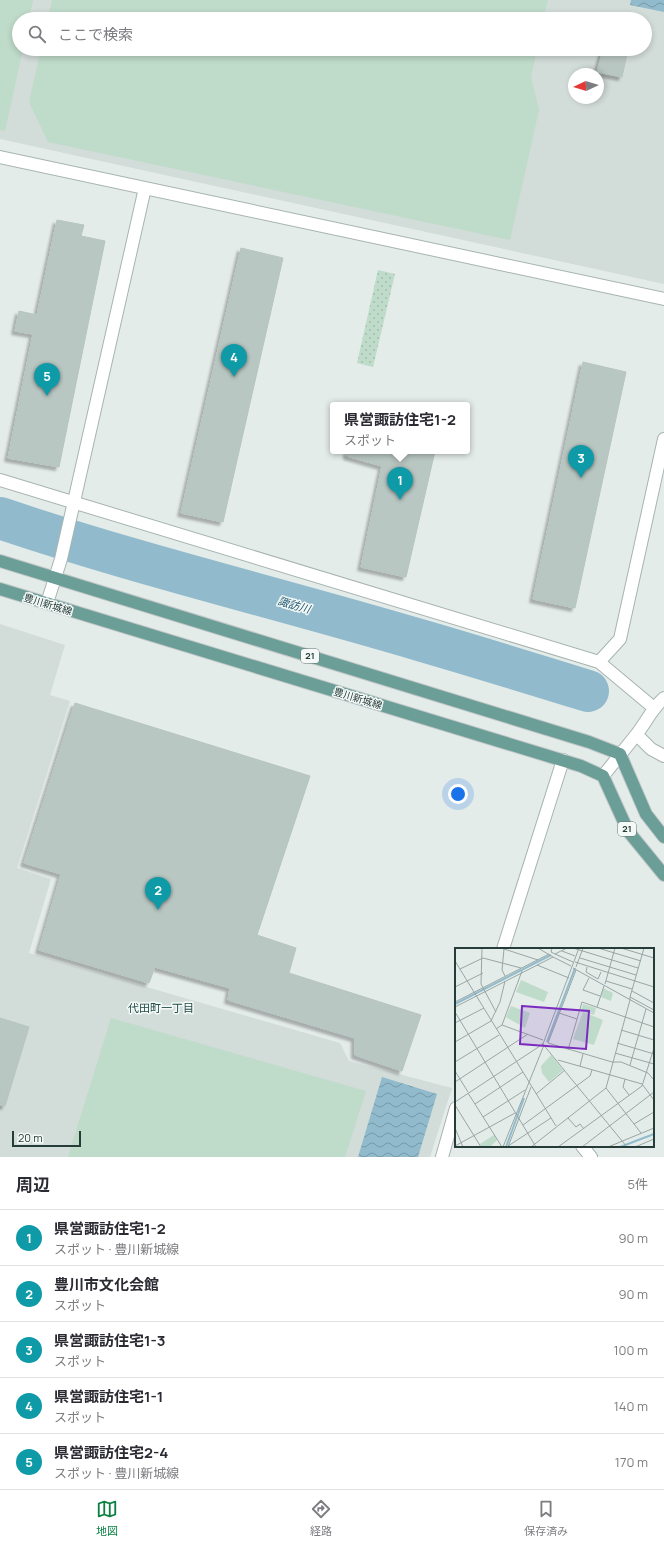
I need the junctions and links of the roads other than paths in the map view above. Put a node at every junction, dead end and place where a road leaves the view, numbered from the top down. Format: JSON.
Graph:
{"nodes":[{"id":1,"x":0,"y":157,"type":"edge"},
{"id":2,"x":146,"y":188,"type":"junction"},
{"id":3,"x":664,"y":299,"type":"edge"},
{"id":4,"x":664,"y":439,"type":"edge"},
{"id":5,"x":0,"y":480,"type":"edge"},
{"id":6,"x":75,"y":503,"type":"junction"},
{"id":7,"x":0,"y":561,"type":"edge"},
{"id":8,"x":55,"y":578,"type":"junction"},
{"id":9,"x":0,"y":589,"type":"edge"},
{"id":10,"x":47,"y":604,"type":"junction"},
{"id":11,"x":599,"y":662,"type":"junction"},
{"id":12,"x":664,"y":698,"type":"edge"},
{"id":13,"x":654,"y":708,"type":"junction"},
{"id":14,"x":637,"y":735,"type":"junction"},
{"id":15,"x":620,"y":754,"type":"junction"},
{"id":16,"x":664,"y":756,"type":"edge"},
{"id":17,"x":563,"y":760,"type":"junction"},
{"id":18,"x":603,"y":776,"type":"junction"},
{"id":19,"x":664,"y":837,"type":"edge"},
{"id":20,"x":664,"y":875,"type":"edge"},
{"id":21,"x":503,"y":948,"type":"edge"},
{"id":22,"x":455,"y":1112,"type":"edge"},
{"id":23,"x":583,"y":1147,"type":"edge"},
{"id":24,"x":442,"y":1157,"type":"edge"},
{"id":25,"x":591,"y":1157,"type":"edge"}],
"edges":[{"from":1,"to":2,"type":"street"},
{"from":2,"to":3,"type":"street"},
{"from":2,"to":6,"type":"street"},
{"from":4,"to":11,"type":"street"},
{"from":5,"to":6,"type":"street"},
{"from":6,"to":8,"type":"street"},
{"from":6,"to":11,"type":"street"},
{"from":7,"to":8,"type":"main road","number":"21"},
{"from":8,"to":10,"type":"street"},
{"from":8,"to":15,"type":"main road","number":"21"},
{"from":9,"to":10,"type":"main road","name":"豊川新城線"},
{"from":10,"to":17,"type":"main road","name":"豊川新城線"},
{"from":11,"to":13,"type":"street"},
{"from":12,"to":13,"type":"street"},
{"from":13,"to":14,"type":"street"},
{"from":14,"to":15,"type":"street"},
{"from":14,"to":16,"type":"street"},
{"from":15,"to":18,"type":"street"},
{"from":15,"to":19,"type":"main road","number":"21"},
{"from":17,"to":18,"type":"main road","name":"豊川新城線"},
{"from":17,"to":21,"type":"street"},
{"from":18,"to":20,"type":"main road","number":"21"},
{"from":22,"to":24,"type":"street"},
{"from":23,"to":25,"type":"street"}]}
